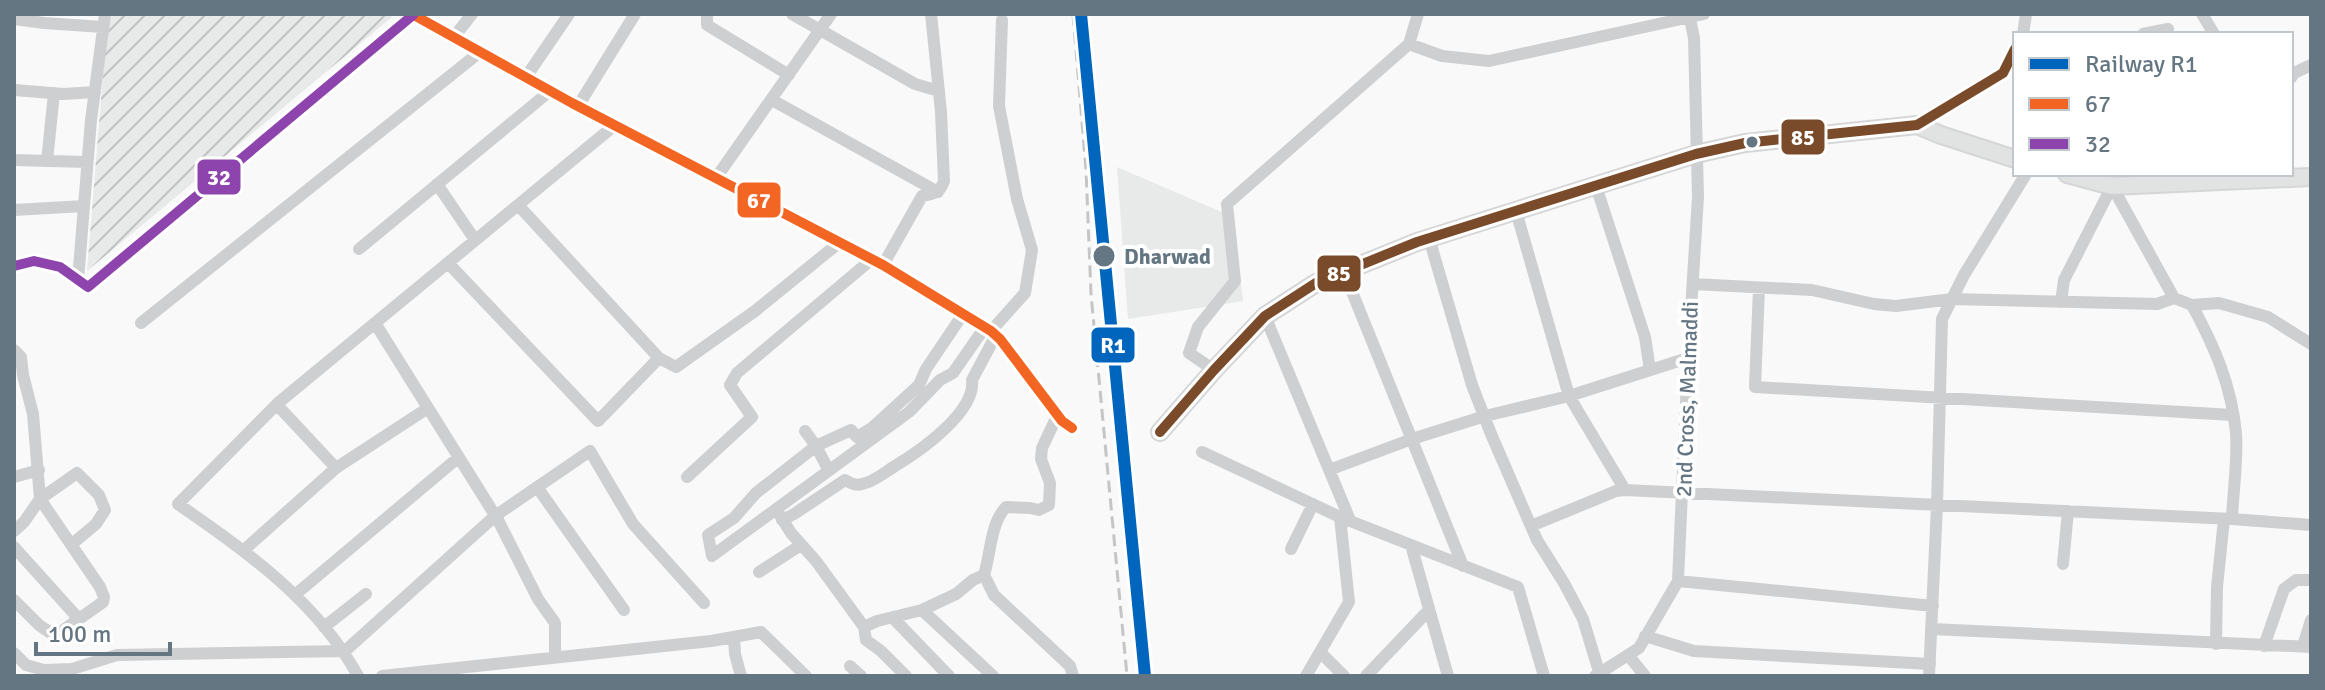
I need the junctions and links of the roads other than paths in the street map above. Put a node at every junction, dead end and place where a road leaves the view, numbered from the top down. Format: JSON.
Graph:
{"nodes":[{"id":1,"x":413,"y":14,"type":"edge"},
{"id":2,"x":472,"y":14,"type":"edge"},
{"id":3,"x":569,"y":14,"type":"edge"},
{"id":4,"x":635,"y":14,"type":"edge"},
{"id":5,"x":707,"y":14,"type":"edge"},
{"id":6,"x":792,"y":14,"type":"edge"},
{"id":7,"x":831,"y":14,"type":"edge"},
{"id":8,"x":931,"y":14,"type":"edge"},
{"id":9,"x":1418,"y":14,"type":"edge"},
{"id":10,"x":1704,"y":14,"type":"edge"},
{"id":11,"x":2202,"y":14,"type":"edge"},
{"id":12,"x":1689,"y":16,"type":"edge"},
{"id":13,"x":14,"y":19,"type":"edge"},
{"id":14,"x":104,"y":20,"type":"edge"},
{"id":15,"x":1002,"y":20,"type":"dead end"},
{"id":16,"x":2168,"y":29,"type":"dead end"},
{"id":17,"x":821,"y":30,"type":"junction"},
{"id":18,"x":2153,"y":32,"type":"edge"},
{"id":19,"x":2213,"y":32,"type":"edge"},
{"id":20,"x":454,"y":37,"type":"junction"},
{"id":21,"x":1409,"y":44,"type":"junction"},
{"id":22,"x":480,"y":52,"type":"junction"},
{"id":23,"x":2013,"y":53,"type":"edge"},
{"id":24,"x":2311,"y":65,"type":"edge"},
{"id":25,"x":789,"y":75,"type":"junction"},
{"id":26,"x":2293,"y":75,"type":"edge"},
{"id":27,"x":526,"y":77,"type":"junction"},
{"id":28,"x":550,"y":91,"type":"junction"},
{"id":29,"x":939,"y":91,"type":"junction"},
{"id":30,"x":14,"y":92,"type":"edge"},
{"id":31,"x":95,"y":92,"type":"junction"},
{"id":32,"x":54,"y":93,"type":"junction"},
{"id":33,"x":772,"y":100,"type":"junction"},
{"id":34,"x":578,"y":106,"type":"junction"},
{"id":35,"x":615,"y":125,"type":"junction"},
{"id":36,"x":1917,"y":125,"type":"junction"},
{"id":37,"x":1696,"y":154,"type":"junction"},
{"id":38,"x":2013,"y":158,"type":"edge"},
{"id":39,"x":14,"y":160,"type":"edge"},
{"id":40,"x":47,"y":161,"type":"junction"},
{"id":41,"x":87,"y":162,"type":"junction"},
{"id":42,"x":2025,"y":176,"type":"edge"},
{"id":43,"x":2079,"y":176,"type":"edge"},
{"id":44,"x":2311,"y":177,"type":"edge"},
{"id":45,"x":716,"y":178,"type":"junction"},
{"id":46,"x":2104,"y":180,"type":"edge"},
{"id":47,"x":437,"y":184,"type":"junction"},
{"id":48,"x":1596,"y":186,"type":"junction"},
{"id":49,"x":938,"y":192,"type":"junction"},
{"id":50,"x":518,"y":205,"type":"junction"},
{"id":51,"x":84,"y":206,"type":"junction"},
{"id":52,"x":14,"y":210,"type":"edge"},
{"id":53,"x":1516,"y":211,"type":"junction"},
{"id":54,"x":1429,"y":238,"type":"junction"},
{"id":55,"x":475,"y":240,"type":"junction"},
{"id":56,"x":840,"y":242,"type":"junction"},
{"id":57,"x":359,"y":249,"type":"dead end"},
{"id":58,"x":878,"y":262,"type":"junction"},
{"id":59,"x":448,"y":263,"type":"junction"},
{"id":60,"x":14,"y":266,"type":"edge"},
{"id":61,"x":1344,"y":272,"type":"junction"},
{"id":62,"x":78,"y":280,"type":"junction"},
{"id":63,"x":1693,"y":284,"type":"junction"},
{"id":64,"x":1759,"y":288,"type":"junction"},
{"id":65,"x":2174,"y":298,"type":"junction"},
{"id":66,"x":1952,"y":299,"type":"junction"},
{"id":67,"x":2061,"y":302,"type":"junction"},
{"id":68,"x":2192,"y":305,"type":"junction"},
{"id":69,"x":963,"y":314,"type":"junction"},
{"id":70,"x":1265,"y":316,"type":"junction"},
{"id":71,"x":141,"y":323,"type":"dead end"},
{"id":72,"x":375,"y":323,"type":"junction"},
{"id":73,"x":991,"y":331,"type":"junction"},
{"id":74,"x":2311,"y":344,"type":"edge"},
{"id":75,"x":14,"y":350,"type":"edge"},
{"id":76,"x":659,"y":358,"type":"junction"},
{"id":77,"x":1688,"y":358,"type":"junction"},
{"id":78,"x":1214,"y":370,"type":"junction"},
{"id":79,"x":1650,"y":370,"type":"junction"},
{"id":80,"x":1569,"y":396,"type":"junction"},
{"id":81,"x":1940,"y":399,"type":"junction"},
{"id":82,"x":280,"y":408,"type":"dead end"},
{"id":83,"x":428,"y":408,"type":"junction"},
{"id":84,"x":1058,"y":414,"type":"junction"},
{"id":85,"x":2233,"y":415,"type":"junction"},
{"id":86,"x":1485,"y":416,"type":"junction"},
{"id":87,"x":1072,"y":428,"type":"dead end"},
{"id":88,"x":805,"y":431,"type":"dead end"},
{"id":89,"x":1160,"y":432,"type":"dead end"},
{"id":90,"x":1412,"y":439,"type":"junction"},
{"id":91,"x":816,"y":446,"type":"junction"},
{"id":92,"x":1202,"y":452,"type":"dead end"},
{"id":93,"x":459,"y":457,"type":"junction"},
{"id":94,"x":336,"y":468,"type":"junction"},
{"id":95,"x":828,"y":469,"type":"junction"},
{"id":96,"x":39,"y":470,"type":"junction"},
{"id":97,"x":1329,"y":470,"type":"junction"},
{"id":98,"x":14,"y":477,"type":"edge"},
{"id":99,"x":687,"y":477,"type":"dead end"},
{"id":100,"x":537,"y":487,"type":"junction"},
{"id":101,"x":1625,"y":490,"type":"junction"},
{"id":102,"x":1684,"y":493,"type":"junction"},
{"id":103,"x":40,"y":499,"type":"junction"},
{"id":104,"x":1313,"y":504,"type":"junction"},
{"id":105,"x":1937,"y":505,"type":"junction"},
{"id":106,"x":2068,"y":511,"type":"junction"},
{"id":107,"x":779,"y":514,"type":"junction"},
{"id":108,"x":495,"y":516,"type":"junction"},
{"id":109,"x":1345,"y":518,"type":"junction"},
{"id":110,"x":2228,"y":519,"type":"junction"},
{"id":111,"x":2311,"y":525,"type":"edge"},
{"id":112,"x":1531,"y":526,"type":"junction"},
{"id":113,"x":14,"y":531,"type":"edge"},
{"id":114,"x":72,"y":544,"type":"junction"},
{"id":115,"x":801,"y":545,"type":"junction"},
{"id":116,"x":1411,"y":545,"type":"junction"},
{"id":117,"x":14,"y":547,"type":"edge"},
{"id":118,"x":1291,"y":549,"type":"dead end"},
{"id":119,"x":244,"y":550,"type":"junction"},
{"id":120,"x":2063,"y":564,"type":"dead end"},
{"id":121,"x":1463,"y":566,"type":"junction"},
{"id":122,"x":759,"y":572,"type":"dead end"},
{"id":123,"x":984,"y":575,"type":"junction"},
{"id":124,"x":2311,"y":580,"type":"edge"},
{"id":125,"x":1678,"y":581,"type":"junction"},
{"id":126,"x":296,"y":594,"type":"junction"},
{"id":127,"x":366,"y":594,"type":"dead end"},
{"id":128,"x":14,"y":600,"type":"edge"},
{"id":129,"x":704,"y":603,"type":"dead end"},
{"id":130,"x":1933,"y":606,"type":"junction"},
{"id":131,"x":624,"y":610,"type":"dead end"},
{"id":132,"x":922,"y":610,"type":"junction"},
{"id":133,"x":1429,"y":610,"type":"junction"},
{"id":134,"x":78,"y":618,"type":"junction"},
{"id":135,"x":893,"y":618,"type":"junction"},
{"id":136,"x":2311,"y":620,"type":"edge"},
{"id":137,"x":324,"y":627,"type":"junction"},
{"id":138,"x":864,"y":627,"type":"junction"},
{"id":139,"x":1932,"y":629,"type":"junction"},
{"id":140,"x":1645,"y":636,"type":"junction"},
{"id":141,"x":734,"y":637,"type":"junction"},
{"id":142,"x":2216,"y":644,"type":"junction"},
{"id":143,"x":2264,"y":646,"type":"junction"},
{"id":144,"x":2307,"y":646,"type":"edge"},
{"id":145,"x":345,"y":651,"type":"junction"},
{"id":146,"x":14,"y":653,"type":"edge"},
{"id":147,"x":1321,"y":653,"type":"junction"},
{"id":148,"x":1628,"y":655,"type":"junction"},
{"id":149,"x":555,"y":657,"type":"junction"},
{"id":150,"x":97,"y":661,"type":"junction"},
{"id":151,"x":850,"y":666,"type":"dead end"},
{"id":152,"x":1930,"y":670,"type":"edge"},
{"id":153,"x":460,"y":672,"type":"edge"},
{"id":154,"x":58,"y":673,"type":"edge"},
{"id":155,"x":1597,"y":675,"type":"edge"},
{"id":156,"x":100,"y":676,"type":"edge"},
{"id":157,"x":358,"y":676,"type":"edge"},
{"id":158,"x":382,"y":676,"type":"edge"},
{"id":159,"x":741,"y":676,"type":"edge"},
{"id":160,"x":806,"y":676,"type":"edge"},
{"id":161,"x":861,"y":676,"type":"edge"},
{"id":162,"x":906,"y":676,"type":"edge"},
{"id":163,"x":949,"y":676,"type":"edge"},
{"id":164,"x":993,"y":676,"type":"edge"},
{"id":165,"x":1073,"y":676,"type":"edge"},
{"id":166,"x":1306,"y":676,"type":"edge"},
{"id":167,"x":1344,"y":676,"type":"edge"},
{"id":168,"x":1366,"y":676,"type":"edge"},
{"id":169,"x":1448,"y":676,"type":"edge"},
{"id":170,"x":1544,"y":676,"type":"edge"},
{"id":171,"x":1645,"y":676,"type":"edge"}],
"edges":[{"from":1,"to":20,"type":"street"},
{"from":1,"to":62,"type":"street"},
{"from":2,"to":20,"type":"street"},
{"from":3,"to":27,"type":"street"},
{"from":4,"to":34,"type":"street"},
{"from":5,"to":25,"type":"street"},
{"from":6,"to":17,"type":"street"},
{"from":7,"to":17,"type":"street"},
{"from":8,"to":29,"type":"street"},
{"from":9,"to":21,"type":"street"},
{"from":10,"to":12,"type":"street"},
{"from":11,"to":19,"type":"street"},
{"from":12,"to":21,"type":"street"},
{"from":12,"to":37,"type":"street","name":"2nd Cross, Malmaddi"},
{"from":13,"to":14,"type":"street"},
{"from":14,"to":31,"type":"street"},
{"from":15,"to":73,"type":"street"},
{"from":16,"to":18,"type":"street"},
{"from":17,"to":25,"type":"street"},
{"from":17,"to":29,"type":"street"},
{"from":20,"to":22,"type":"street"},
{"from":21,"to":78,"type":"street"},
{"from":22,"to":27,"type":"street"},
{"from":22,"to":71,"type":"street"},
{"from":23,"to":36,"type":"street"},
{"from":24,"to":26,"type":"street"},
{"from":25,"to":33,"type":"street"},
{"from":27,"to":28,"type":"street"},
{"from":28,"to":34,"type":"street"},
{"from":28,"to":47,"type":"street"},
{"from":29,"to":49,"type":"street"},
{"from":30,"to":32,"type":"street"},
{"from":31,"to":32,"type":"street"},
{"from":31,"to":41,"type":"street"},
{"from":32,"to":40,"type":"street"},
{"from":33,"to":45,"type":"street"},
{"from":33,"to":49,"type":"street"},
{"from":34,"to":35,"type":"street"},
{"from":35,"to":45,"type":"street"},
{"from":35,"to":50,"type":"street"},
{"from":36,"to":37,"type":"main road"},
{"from":36,"to":38,"type":"main road"},
{"from":37,"to":48,"type":"main road"},
{"from":37,"to":63,"type":"street","name":"2nd Cross, Malmaddi"},
{"from":39,"to":40,"type":"street"},
{"from":40,"to":41,"type":"street"},
{"from":41,"to":51,"type":"street"},
{"from":42,"to":66,"type":"street"},
{"from":43,"to":46,"type":"main road"},
{"from":44,"to":46,"type":"main road"},
{"from":45,"to":56,"type":"street"},
{"from":46,"to":65,"type":"street"},
{"from":46,"to":67,"type":"street"},
{"from":47,"to":55,"type":"street"},
{"from":47,"to":57,"type":"street"},
{"from":48,"to":53,"type":"main road"},
{"from":48,"to":79,"type":"street"},
{"from":49,"to":58,"type":"street"},
{"from":50,"to":55,"type":"street"},
{"from":50,"to":76,"type":"street"},
{"from":51,"to":52,"type":"street"},
{"from":51,"to":62,"type":"street"},
{"from":53,"to":54,"type":"main road"},
{"from":53,"to":80,"type":"street"},
{"from":54,"to":61,"type":"main road"},
{"from":54,"to":86,"type":"street"},
{"from":55,"to":59,"type":"street"},
{"from":56,"to":58,"type":"street"},
{"from":56,"to":76,"type":"street"},
{"from":58,"to":69,"type":"street"},
{"from":58,"to":99,"type":"street"},
{"from":59,"to":72,"type":"street"},
{"from":59,"to":76,"type":"street"},
{"from":60,"to":62,"type":"street"},
{"from":61,"to":70,"type":"main road"},
{"from":61,"to":90,"type":"street"},
{"from":63,"to":64,"type":"street"},
{"from":63,"to":77,"type":"street","name":"2nd Cross, Malmaddi"},
{"from":64,"to":66,"type":"street"},
{"from":64,"to":81,"type":"street"},
{"from":65,"to":67,"type":"street"},
{"from":65,"to":68,"type":"street"},
{"from":66,"to":67,"type":"street"},
{"from":66,"to":81,"type":"street"},
{"from":68,"to":74,"type":"street"},
{"from":68,"to":85,"type":"street"},
{"from":69,"to":73,"type":"street"},
{"from":69,"to":91,"type":"street"},
{"from":70,"to":78,"type":"main road"},
{"from":70,"to":97,"type":"street"},
{"from":72,"to":83,"type":"street"},
{"from":72,"to":119,"type":"street"},
{"from":73,"to":84,"type":"street"},
{"from":73,"to":95,"type":"street"},
{"from":73,"to":107,"type":"street"},
{"from":75,"to":96,"type":"street"},
{"from":77,"to":79,"type":"street"},
{"from":77,"to":102,"type":"street","name":"2nd Cross, Malmaddi"},
{"from":78,"to":89,"type":"main road"},
{"from":79,"to":80,"type":"street"},
{"from":80,"to":86,"type":"street"},
{"from":80,"to":101,"type":"street"},
{"from":81,"to":85,"type":"street"},
{"from":81,"to":105,"type":"street"},
{"from":82,"to":94,"type":"street"},
{"from":83,"to":93,"type":"street"},
{"from":83,"to":94,"type":"street"},
{"from":84,"to":87,"type":"street"},
{"from":84,"to":123,"type":"street"},
{"from":85,"to":110,"type":"street"},
{"from":86,"to":90,"type":"street"},
{"from":86,"to":112,"type":"street"},
{"from":88,"to":91,"type":"street"},
{"from":90,"to":97,"type":"street"},
{"from":90,"to":121,"type":"street"},
{"from":91,"to":95,"type":"street"},
{"from":91,"to":107,"type":"street"},
{"from":92,"to":104,"type":"street"},
{"from":93,"to":108,"type":"street"},
{"from":93,"to":126,"type":"street"},
{"from":94,"to":119,"type":"street"},
{"from":95,"to":107,"type":"street"},
{"from":96,"to":98,"type":"street"},
{"from":96,"to":103,"type":"street"},
{"from":97,"to":109,"type":"street"},
{"from":100,"to":108,"type":"street"},
{"from":100,"to":129,"type":"street"},
{"from":100,"to":131,"type":"street"},
{"from":101,"to":102,"type":"street"},
{"from":101,"to":112,"type":"street"},
{"from":102,"to":105,"type":"street"},
{"from":102,"to":125,"type":"street","name":"2nd Cross, Malmaddi"},
{"from":103,"to":113,"type":"street"},
{"from":103,"to":114,"type":"street"},
{"from":103,"to":114,"type":"street"},
{"from":104,"to":109,"type":"street"},
{"from":104,"to":118,"type":"street"},
{"from":105,"to":106,"type":"street"},
{"from":105,"to":130,"type":"street"},
{"from":106,"to":110,"type":"street"},
{"from":106,"to":120,"type":"street"},
{"from":107,"to":115,"type":"street"},
{"from":108,"to":145,"type":"street"},
{"from":108,"to":149,"type":"street"},
{"from":109,"to":116,"type":"street"},
{"from":109,"to":147,"type":"street"},
{"from":110,"to":111,"type":"street"},
{"from":110,"to":142,"type":"street"},
{"from":112,"to":155,"type":"street"},
{"from":114,"to":134,"type":"street"},
{"from":115,"to":122,"type":"street"},
{"from":115,"to":138,"type":"street"},
{"from":116,"to":121,"type":"street"},
{"from":116,"to":133,"type":"street"},
{"from":117,"to":134,"type":"street"},
{"from":119,"to":126,"type":"street"},
{"from":121,"to":170,"type":"street"},
{"from":123,"to":132,"type":"street"},
{"from":123,"to":165,"type":"street"},
{"from":124,"to":143,"type":"street"},
{"from":125,"to":130,"type":"street"},
{"from":125,"to":140,"type":"street","name":"2nd Cross, Malmaddi"},
{"from":126,"to":137,"type":"street"},
{"from":127,"to":137,"type":"street"},
{"from":128,"to":134,"type":"street"},
{"from":130,"to":139,"type":"street"},
{"from":132,"to":135,"type":"street"},
{"from":132,"to":164,"type":"street"},
{"from":133,"to":168,"type":"street"},
{"from":133,"to":169,"type":"street"},
{"from":135,"to":138,"type":"street"},
{"from":135,"to":163,"type":"street"},
{"from":136,"to":144,"type":"street"},
{"from":137,"to":145,"type":"street"},
{"from":138,"to":162,"type":"street"},
{"from":139,"to":142,"type":"street"},
{"from":139,"to":152,"type":"street"},
{"from":140,"to":148,"type":"street","name":"2nd Cross, Malmaddi"},
{"from":140,"to":152,"type":"street"},
{"from":141,"to":149,"type":"street"},
{"from":141,"to":159,"type":"street"},
{"from":141,"to":160,"type":"street"},
{"from":142,"to":143,"type":"street"},
{"from":143,"to":144,"type":"street"},
{"from":145,"to":150,"type":"street"},
{"from":145,"to":157,"type":"street"},
{"from":146,"to":154,"type":"street"},
{"from":147,"to":166,"type":"street"},
{"from":147,"to":167,"type":"street"},
{"from":148,"to":155,"type":"street","name":"2nd Cross, Malmaddi"},
{"from":148,"to":171,"type":"street"},
{"from":149,"to":153,"type":"street"},
{"from":150,"to":154,"type":"street"},
{"from":150,"to":156,"type":"street"},
{"from":151,"to":161,"type":"street"},
{"from":153,"to":158,"type":"street"}]}
